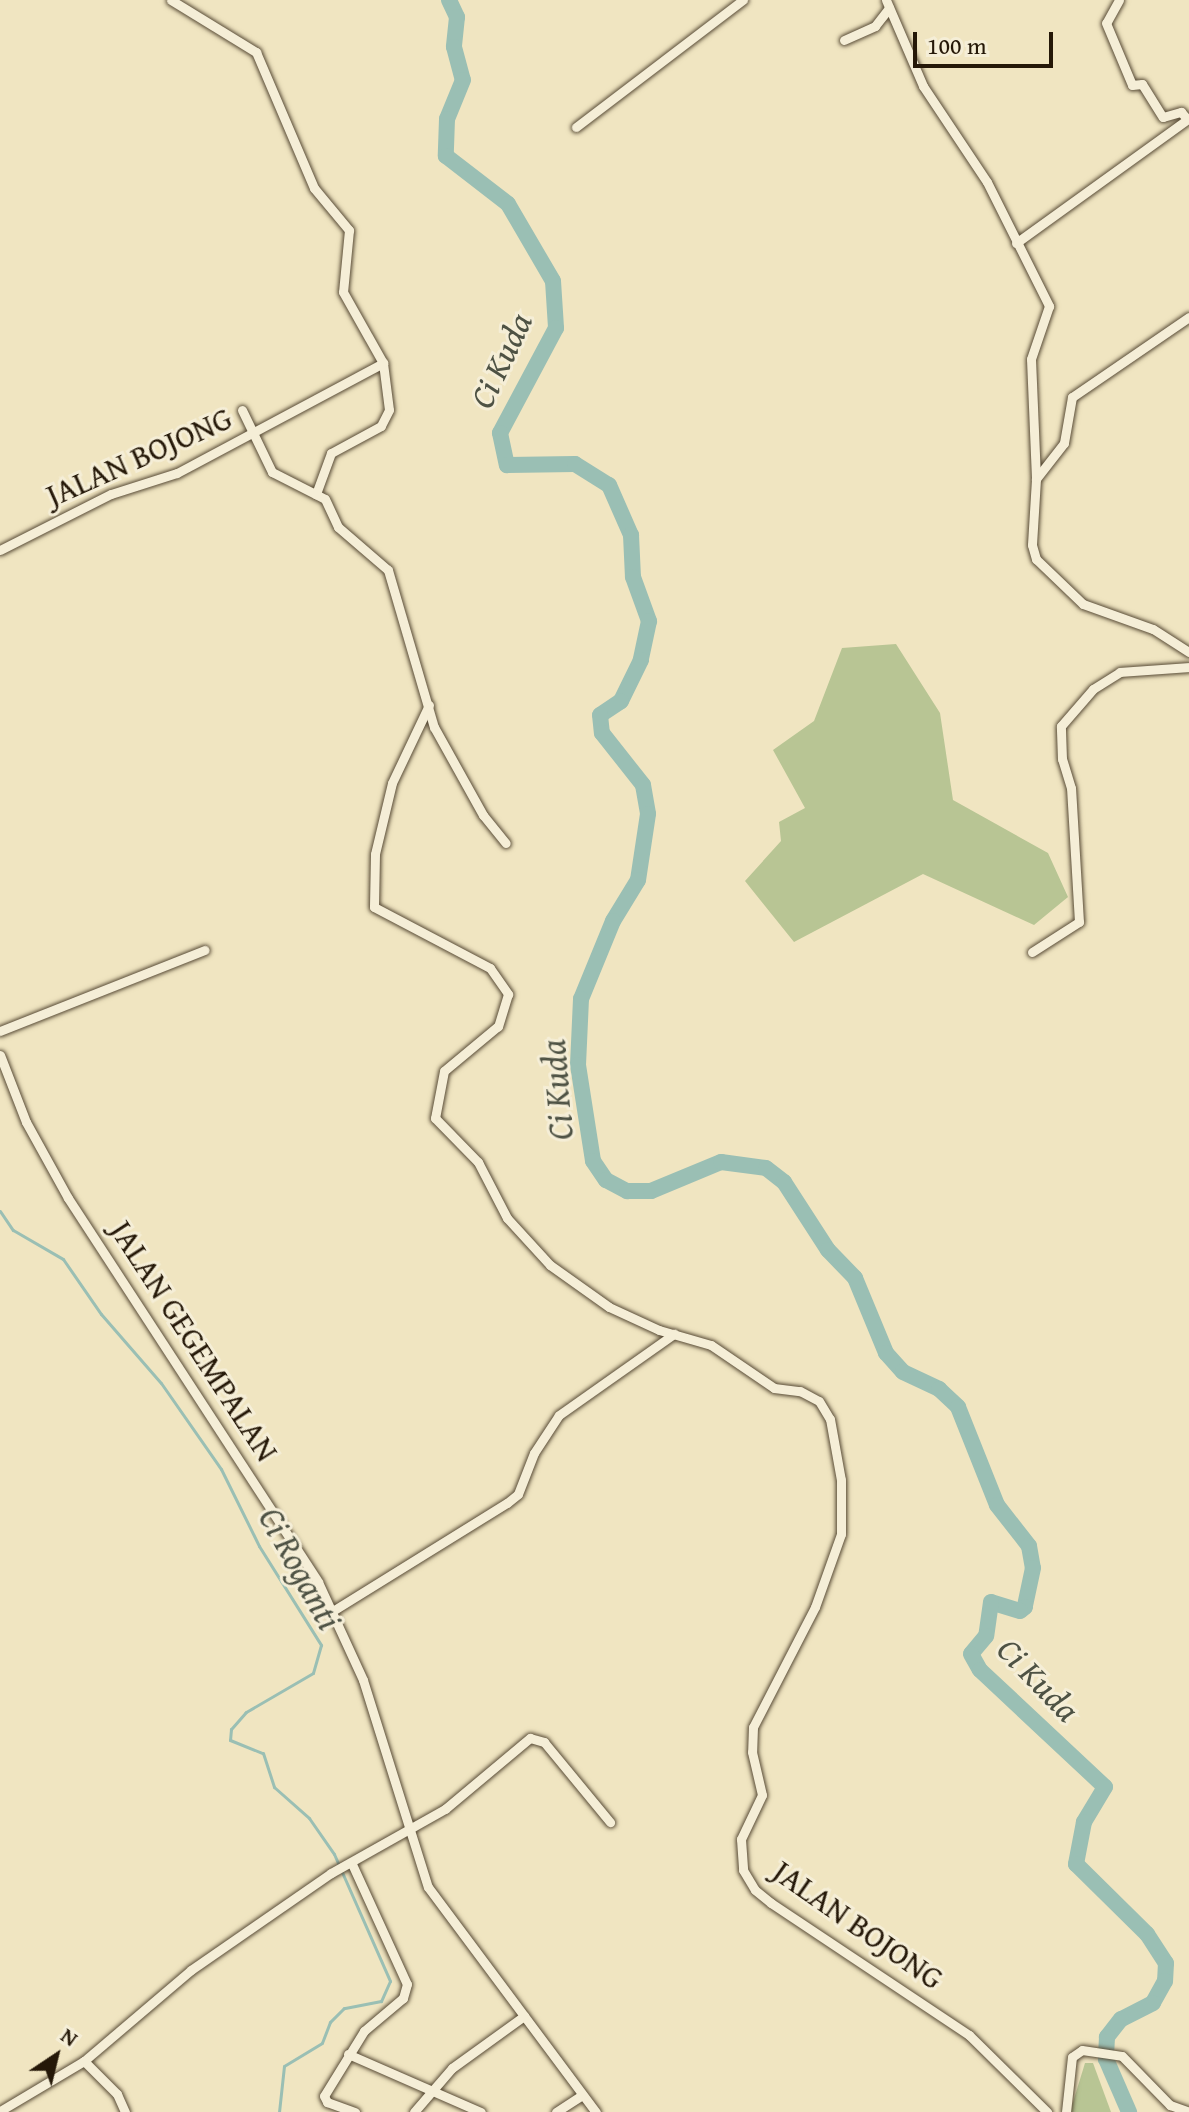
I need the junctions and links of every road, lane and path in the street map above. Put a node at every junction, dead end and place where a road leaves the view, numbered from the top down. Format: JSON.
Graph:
{"nodes":[{"id":1,"x":171,"y":0,"type":"edge"},
{"id":2,"x":743,"y":0,"type":"edge"},
{"id":3,"x":1119,"y":0,"type":"edge"},
{"id":4,"x":888,"y":4,"type":"edge"},
{"id":5,"x":844,"y":40,"type":"dead end"},
{"id":6,"x":1188,"y":119,"type":"edge"},
{"id":7,"x":576,"y":127,"type":"dead end"},
{"id":8,"x":1016,"y":243,"type":"junction"},
{"id":9,"x":1189,"y":317,"type":"edge"},
{"id":10,"x":383,"y":363,"type":"junction"},
{"id":11,"x":242,"y":410,"type":"dead end"},
{"id":12,"x":256,"y":433,"type":"junction"},
{"id":13,"x":1036,"y":479,"type":"junction"},
{"id":14,"x":316,"y":494,"type":"junction"},
{"id":15,"x":0,"y":550,"type":"edge"},
{"id":16,"x":1189,"y":652,"type":"edge"},
{"id":17,"x":1189,"y":667,"type":"edge"},
{"id":18,"x":429,"y":705,"type":"junction"},
{"id":19,"x":506,"y":843,"type":"dead end"},
{"id":20,"x":205,"y":950,"type":"dead end"},
{"id":21,"x":1032,"y":952,"type":"dead end"},
{"id":22,"x":0,"y":1031,"type":"edge"},
{"id":23,"x":0,"y":1055,"type":"edge"},
{"id":24,"x":674,"y":1334,"type":"junction"},
{"id":25,"x":331,"y":1612,"type":"junction"},
{"id":26,"x":610,"y":1822,"type":"dead end"},
{"id":27,"x":410,"y":1831,"type":"junction"},
{"id":28,"x":349,"y":1866,"type":"junction"},
{"id":29,"x":524,"y":2016,"type":"junction"},
{"id":30,"x":348,"y":2054,"type":"junction"},
{"id":31,"x":84,"y":2061,"type":"junction"},
{"id":32,"x":429,"y":2092,"type":"junction"},
{"id":33,"x":582,"y":2095,"type":"junction"},
{"id":34,"x":1,"y":2111,"type":"edge"},
{"id":35,"x":125,"y":2112,"type":"edge"},
{"id":36,"x":355,"y":2112,"type":"edge"},
{"id":37,"x":414,"y":2112,"type":"edge"},
{"id":38,"x":481,"y":2112,"type":"edge"},
{"id":39,"x":556,"y":2112,"type":"edge"},
{"id":40,"x":596,"y":2112,"type":"edge"},
{"id":41,"x":1047,"y":2112,"type":"edge"},
{"id":42,"x":1066,"y":2112,"type":"edge"},
{"id":43,"x":1189,"y":2112,"type":"edge"}],
"edges":[{"from":1,"to":10,"type":"street"},
{"from":2,"to":7,"type":"street"},
{"from":3,"to":6,"type":"street"},
{"from":4,"to":5,"type":"street"},
{"from":4,"to":8,"type":"street"},
{"from":6,"to":8,"type":"street"},
{"from":8,"to":13,"type":"street"},
{"from":9,"to":13,"type":"street"},
{"from":10,"to":12,"type":"street","name":"JALAN BOJONG"},
{"from":10,"to":14,"type":"street"},
{"from":11,"to":12,"type":"street","name":"JALAN BOJONG"},
{"from":12,"to":14,"type":"street","name":"JALAN BOJONG"},
{"from":12,"to":15,"type":"street","name":"JALAN BOJONG"},
{"from":13,"to":16,"type":"street"},
{"from":14,"to":18,"type":"street"},
{"from":17,"to":21,"type":"street"},
{"from":18,"to":19,"type":"street"},
{"from":18,"to":24,"type":"street","name":"JALAN BOJONG"},
{"from":20,"to":22,"type":"street"},
{"from":23,"to":25,"type":"street","name":"JALAN GEGEMPALAN"},
{"from":24,"to":25,"type":"street"},
{"from":24,"to":41,"type":"street","name":"JALAN BOJONG"},
{"from":25,"to":27,"type":"street","name":"JALAN GEGEMPALAN"},
{"from":26,"to":27,"type":"street"},
{"from":27,"to":28,"type":"street"},
{"from":27,"to":29,"type":"street","name":"JALAN GEGEMPALAN"},
{"from":28,"to":30,"type":"street"},
{"from":28,"to":31,"type":"street"},
{"from":29,"to":32,"type":"street"},
{"from":29,"to":33,"type":"street","name":"JALAN GEGEMPALAN"},
{"from":30,"to":32,"type":"street"},
{"from":30,"to":36,"type":"street"},
{"from":31,"to":34,"type":"street"},
{"from":31,"to":35,"type":"street"},
{"from":32,"to":37,"type":"street"},
{"from":32,"to":38,"type":"street"},
{"from":33,"to":39,"type":"street"},
{"from":33,"to":40,"type":"street","name":"JALAN GEGEMPALAN"},
{"from":42,"to":43,"type":"street"}]}
